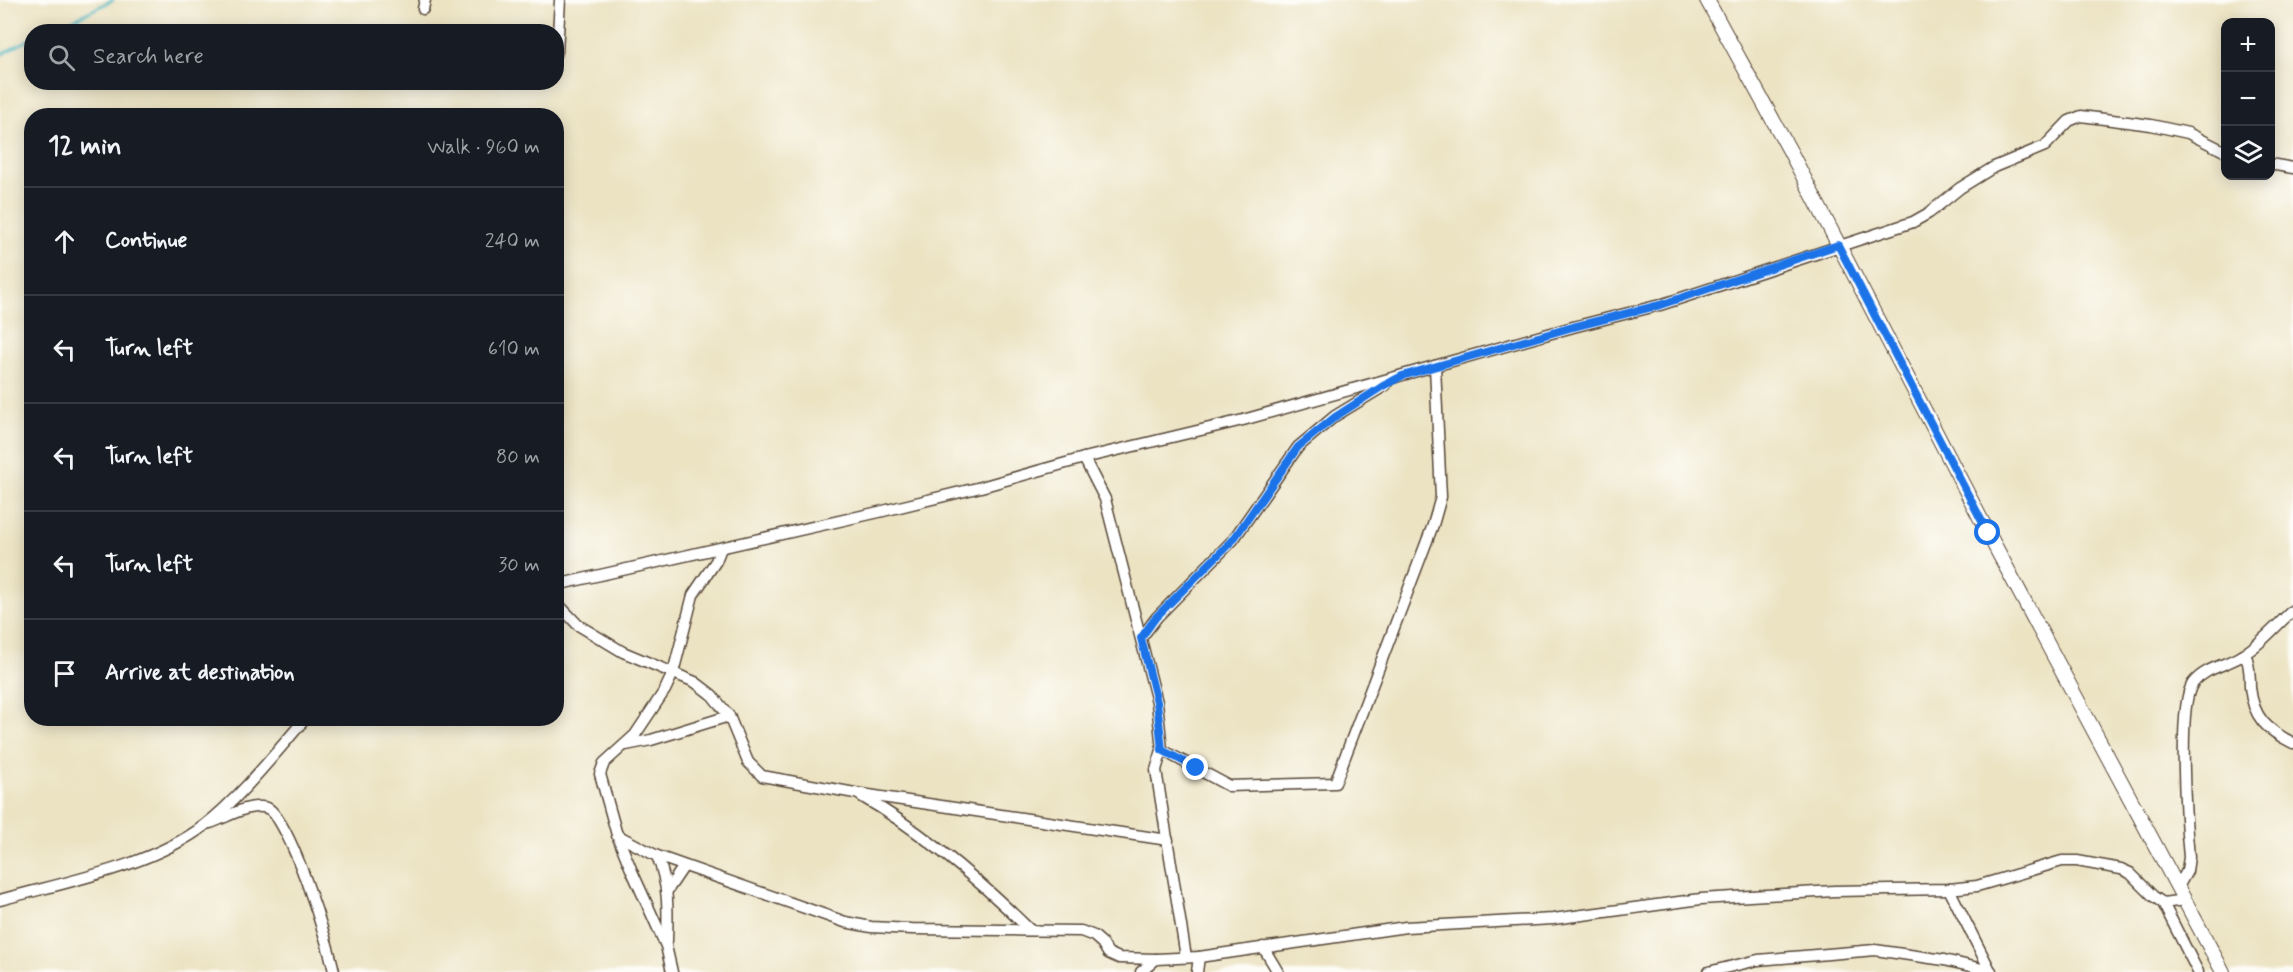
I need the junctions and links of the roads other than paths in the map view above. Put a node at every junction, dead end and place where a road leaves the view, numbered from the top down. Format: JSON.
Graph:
{"nodes":[{"id":1,"x":560,"y":0,"type":"edge"},
{"id":2,"x":1707,"y":0,"type":"edge"},
{"id":3,"x":559,"y":24,"type":"edge"},
{"id":4,"x":2221,"y":150,"type":"edge"},
{"id":5,"x":2275,"y":165,"type":"edge"},
{"id":6,"x":2293,"y":168,"type":"edge"},
{"id":7,"x":1838,"y":245,"type":"junction"},
{"id":8,"x":1435,"y":366,"type":"junction"},
{"id":9,"x":1402,"y":376,"type":"junction"},
{"id":10,"x":1084,"y":458,"type":"junction"},
{"id":11,"x":721,"y":548,"type":"junction"},
{"id":12,"x":564,"y":583,"type":"edge"},
{"id":13,"x":564,"y":610,"type":"edge"},
{"id":14,"x":2293,"y":610,"type":"edge"},
{"id":15,"x":1141,"y":638,"type":"junction"},
{"id":16,"x":2241,"y":656,"type":"junction"},
{"id":17,"x":673,"y":673,"type":"junction"},
{"id":18,"x":729,"y":716,"type":"junction"},
{"id":19,"x":299,"y":726,"type":"edge"},
{"id":20,"x":2293,"y":743,"type":"edge"},
{"id":21,"x":623,"y":745,"type":"junction"},
{"id":22,"x":1162,"y":750,"type":"junction"},
{"id":23,"x":855,"y":793,"type":"junction"},
{"id":24,"x":206,"y":824,"type":"junction"},
{"id":25,"x":617,"y":835,"type":"junction"},
{"id":26,"x":1168,"y":840,"type":"junction"},
{"id":27,"x":657,"y":856,"type":"junction"},
{"id":28,"x":684,"y":866,"type":"junction"},
{"id":29,"x":2178,"y":887,"type":"junction"},
{"id":30,"x":1949,"y":889,"type":"junction"},
{"id":31,"x":667,"y":891,"type":"junction"},
{"id":32,"x":0,"y":900,"type":"edge"},
{"id":33,"x":2185,"y":900,"type":"junction"},
{"id":34,"x":2163,"y":903,"type":"junction"},
{"id":35,"x":1030,"y":930,"type":"junction"},
{"id":36,"x":666,"y":946,"type":"junction"},
{"id":37,"x":1263,"y":947,"type":"junction"},
{"id":38,"x":1186,"y":957,"type":"junction"},
{"id":39,"x":1199,"y":957,"type":"junction"},
{"id":40,"x":1156,"y":959,"type":"junction"},
{"id":41,"x":334,"y":972,"type":"edge"},
{"id":42,"x":672,"y":972,"type":"edge"},
{"id":43,"x":1141,"y":972,"type":"edge"},
{"id":44,"x":1197,"y":972,"type":"edge"},
{"id":45,"x":1278,"y":972,"type":"edge"},
{"id":46,"x":1708,"y":972,"type":"edge"},
{"id":47,"x":1991,"y":972,"type":"edge"},
{"id":48,"x":2198,"y":972,"type":"edge"},
{"id":49,"x":2223,"y":972,"type":"edge"}],
"edges":[{"from":1,"to":3,"type":"street"},
{"from":2,"to":7,"type":"street"},
{"from":4,"to":7,"type":"street"},
{"from":5,"to":6,"type":"street"},
{"from":7,"to":8,"type":"street"},
{"from":7,"to":29,"type":"street"},
{"from":8,"to":9,"type":"street"},
{"from":8,"to":22,"type":"street"},
{"from":9,"to":10,"type":"street"},
{"from":9,"to":15,"type":"street"},
{"from":10,"to":11,"type":"street"},
{"from":10,"to":15,"type":"street"},
{"from":11,"to":12,"type":"street"},
{"from":11,"to":17,"type":"street"},
{"from":13,"to":17,"type":"street"},
{"from":14,"to":16,"type":"street"},
{"from":15,"to":22,"type":"street"},
{"from":16,"to":20,"type":"street"},
{"from":16,"to":29,"type":"street"},
{"from":17,"to":18,"type":"street"},
{"from":17,"to":21,"type":"street"},
{"from":18,"to":21,"type":"street"},
{"from":18,"to":23,"type":"street"},
{"from":19,"to":24,"type":"street"},
{"from":21,"to":25,"type":"street"},
{"from":22,"to":26,"type":"street"},
{"from":23,"to":26,"type":"street"},
{"from":23,"to":35,"type":"street"},
{"from":24,"to":32,"type":"street"},
{"from":24,"to":41,"type":"street"},
{"from":25,"to":27,"type":"street"},
{"from":25,"to":36,"type":"street"},
{"from":26,"to":38,"type":"street"},
{"from":27,"to":28,"type":"street"},
{"from":27,"to":31,"type":"street"},
{"from":28,"to":31,"type":"street"},
{"from":28,"to":35,"type":"street"},
{"from":29,"to":33,"type":"street"},
{"from":30,"to":34,"type":"street"},
{"from":30,"to":37,"type":"street"},
{"from":30,"to":47,"type":"street"},
{"from":31,"to":36,"type":"street"},
{"from":33,"to":34,"type":"street"},
{"from":33,"to":49,"type":"street"},
{"from":34,"to":48,"type":"street"},
{"from":35,"to":40,"type":"street"},
{"from":36,"to":42,"type":"street"},
{"from":37,"to":39,"type":"street"},
{"from":37,"to":45,"type":"street"},
{"from":38,"to":39,"type":"street"},
{"from":38,"to":40,"type":"street"},
{"from":39,"to":44,"type":"street"},
{"from":40,"to":43,"type":"street"},
{"from":46,"to":47,"type":"street"}]}
